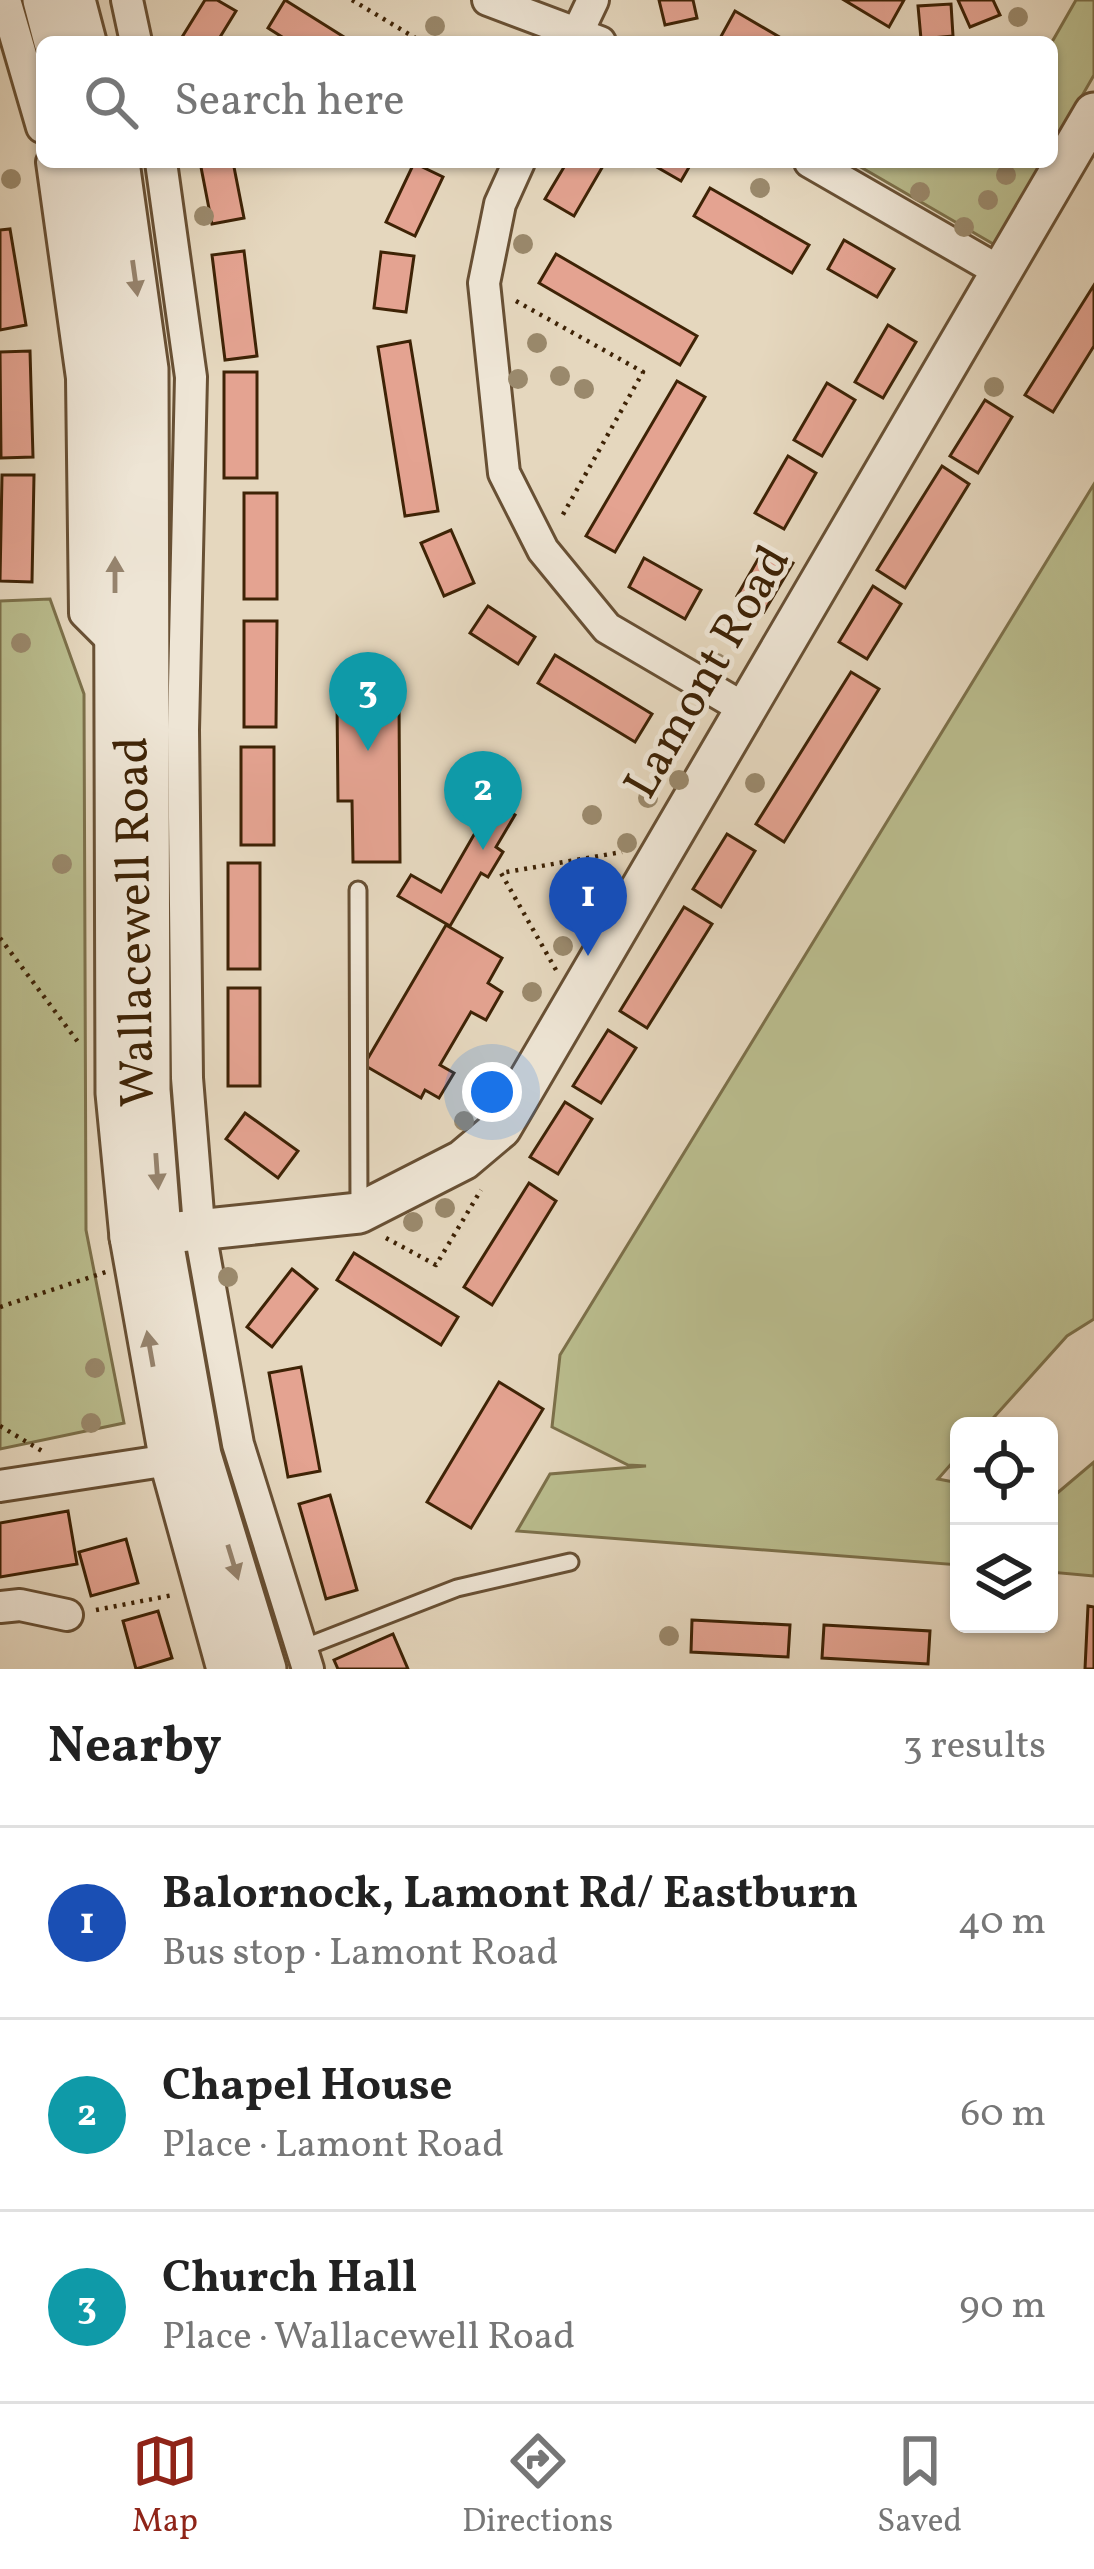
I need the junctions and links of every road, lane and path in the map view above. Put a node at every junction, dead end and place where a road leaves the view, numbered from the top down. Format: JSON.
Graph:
{"nodes":[{"id":1,"x":5,"y":0,"type":"edge"},
{"id":2,"x":43,"y":0,"type":"edge"},
{"id":3,"x":74,"y":0,"type":"edge"},
{"id":4,"x":128,"y":0,"type":"edge"},
{"id":5,"x":352,"y":0,"type":"edge"},
{"id":6,"x":488,"y":0,"type":"edge"},
{"id":7,"x":593,"y":0,"type":"edge"},
{"id":8,"x":52,"y":36,"type":"edge"},
{"id":9,"x":84,"y":36,"type":"edge"},
{"id":10,"x":135,"y":36,"type":"edge"},
{"id":11,"x":412,"y":36,"type":"edge"},
{"id":12,"x":579,"y":36,"type":"edge"},
{"id":13,"x":584,"y":36,"type":"edge"},
{"id":14,"x":36,"y":106,"type":"edge"},
{"id":15,"x":1094,"y":113,"type":"edge"},
{"id":16,"x":53,"y":168,"type":"edge"},
{"id":17,"x":87,"y":168,"type":"edge"},
{"id":18,"x":120,"y":168,"type":"edge"},
{"id":19,"x":162,"y":168,"type":"edge"},
{"id":20,"x":516,"y":168,"type":"edge"},
{"id":21,"x":820,"y":168,"type":"edge"},
{"id":22,"x":999,"y":271,"type":"junction"},
{"id":23,"x":484,"y":283,"type":"junction"},
{"id":24,"x":543,"y":550,"type":"junction"},
{"id":25,"x":133,"y":653,"type":"junction"},
{"id":26,"x":747,"y":710,"type":"junction"},
{"id":27,"x":669,"y":844,"type":"junction"},
{"id":28,"x":358,"y":890,"type":"dead end"},
{"id":29,"x":0,"y":938,"type":"edge"},
{"id":30,"x":575,"y":1003,"type":"junction"},
{"id":31,"x":116,"y":1093,"type":"junction"},
{"id":32,"x":482,"y":1189,"type":"dead end"},
{"id":33,"x":359,"y":1213,"type":"junction"},
{"id":34,"x":156,"y":1239,"type":"junction"},
{"id":35,"x":0,"y":1307,"type":"edge"},
{"id":36,"x":185,"y":1458,"type":"junction"},
{"id":37,"x":0,"y":1486,"type":"edge"},
{"id":38,"x":570,"y":1562,"type":"dead end"},
{"id":39,"x":177,"y":1594,"type":"dead end"},
{"id":40,"x":0,"y":1607,"type":"edge"},
{"id":41,"x":67,"y":1615,"type":"joint"},
{"id":42,"x":291,"y":1662,"type":"edge"},
{"id":43,"x":227,"y":1669,"type":"edge"}],
"edges":[{"from":1,"to":14,"type":"street"},
{"from":2,"to":8,"type":"street"},
{"from":3,"to":9,"type":"street"},
{"from":4,"to":10,"type":"street"},
{"from":5,"to":11,"type":"path"},
{"from":6,"to":12,"type":"street"},
{"from":7,"to":13,"type":"street"},
{"from":15,"to":22,"type":"street","name":"Lamont Road"},
{"from":16,"to":25,"type":"street"},
{"from":25,"to":17,"type":"street","name":"Wallacewell Road","one_way":true},
{"from":18,"to":25,"type":"street","name":"Wallacewell Road","one_way":true},
{"from":19,"to":34,"type":"street","name":"Wallacewell Road"},
{"from":20,"to":23,"type":"street"},
{"from":21,"to":22,"type":"street"},
{"from":22,"to":26,"type":"street","name":"Lamont Road"},
{"from":23,"to":24,"type":"street"},
{"from":23,"to":24,"type":"path"},
{"from":24,"to":26,"type":"street"},
{"from":25,"to":31,"type":"street","name":"Wallacewell Road"},
{"from":25,"to":34,"type":"street","name":"Wallacewell Road","one_way":true},
{"from":26,"to":27,"type":"street","name":"Lamont Road"},
{"from":27,"to":30,"type":"street","name":"Lamont Road"},
{"from":27,"to":30,"type":"path"},
{"from":28,"to":33,"type":"lane"},
{"from":29,"to":31,"type":"path"},
{"from":30,"to":33,"type":"street","name":"Lamont Road"},
{"from":31,"to":34,"type":"street","name":"Wallacewell Road"},
{"from":32,"to":33,"type":"path"},
{"from":33,"to":34,"type":"street","name":"Lamont Road"},
{"from":34,"to":35,"type":"path"},
{"from":34,"to":36,"type":"street","name":"Wallacewell Road"},
{"from":34,"to":42,"type":"street","name":"Wallacewell Road"},
{"from":36,"to":37,"type":"street"},
{"from":36,"to":42,"type":"street","name":"Wallacewell Road","one_way":true},
{"from":36,"to":43,"type":"street","name":"Wallacewell Road"},
{"from":38,"to":42,"type":"lane"},
{"from":39,"to":41,"type":"path"},
{"from":40,"to":41,"type":"street"}]}
